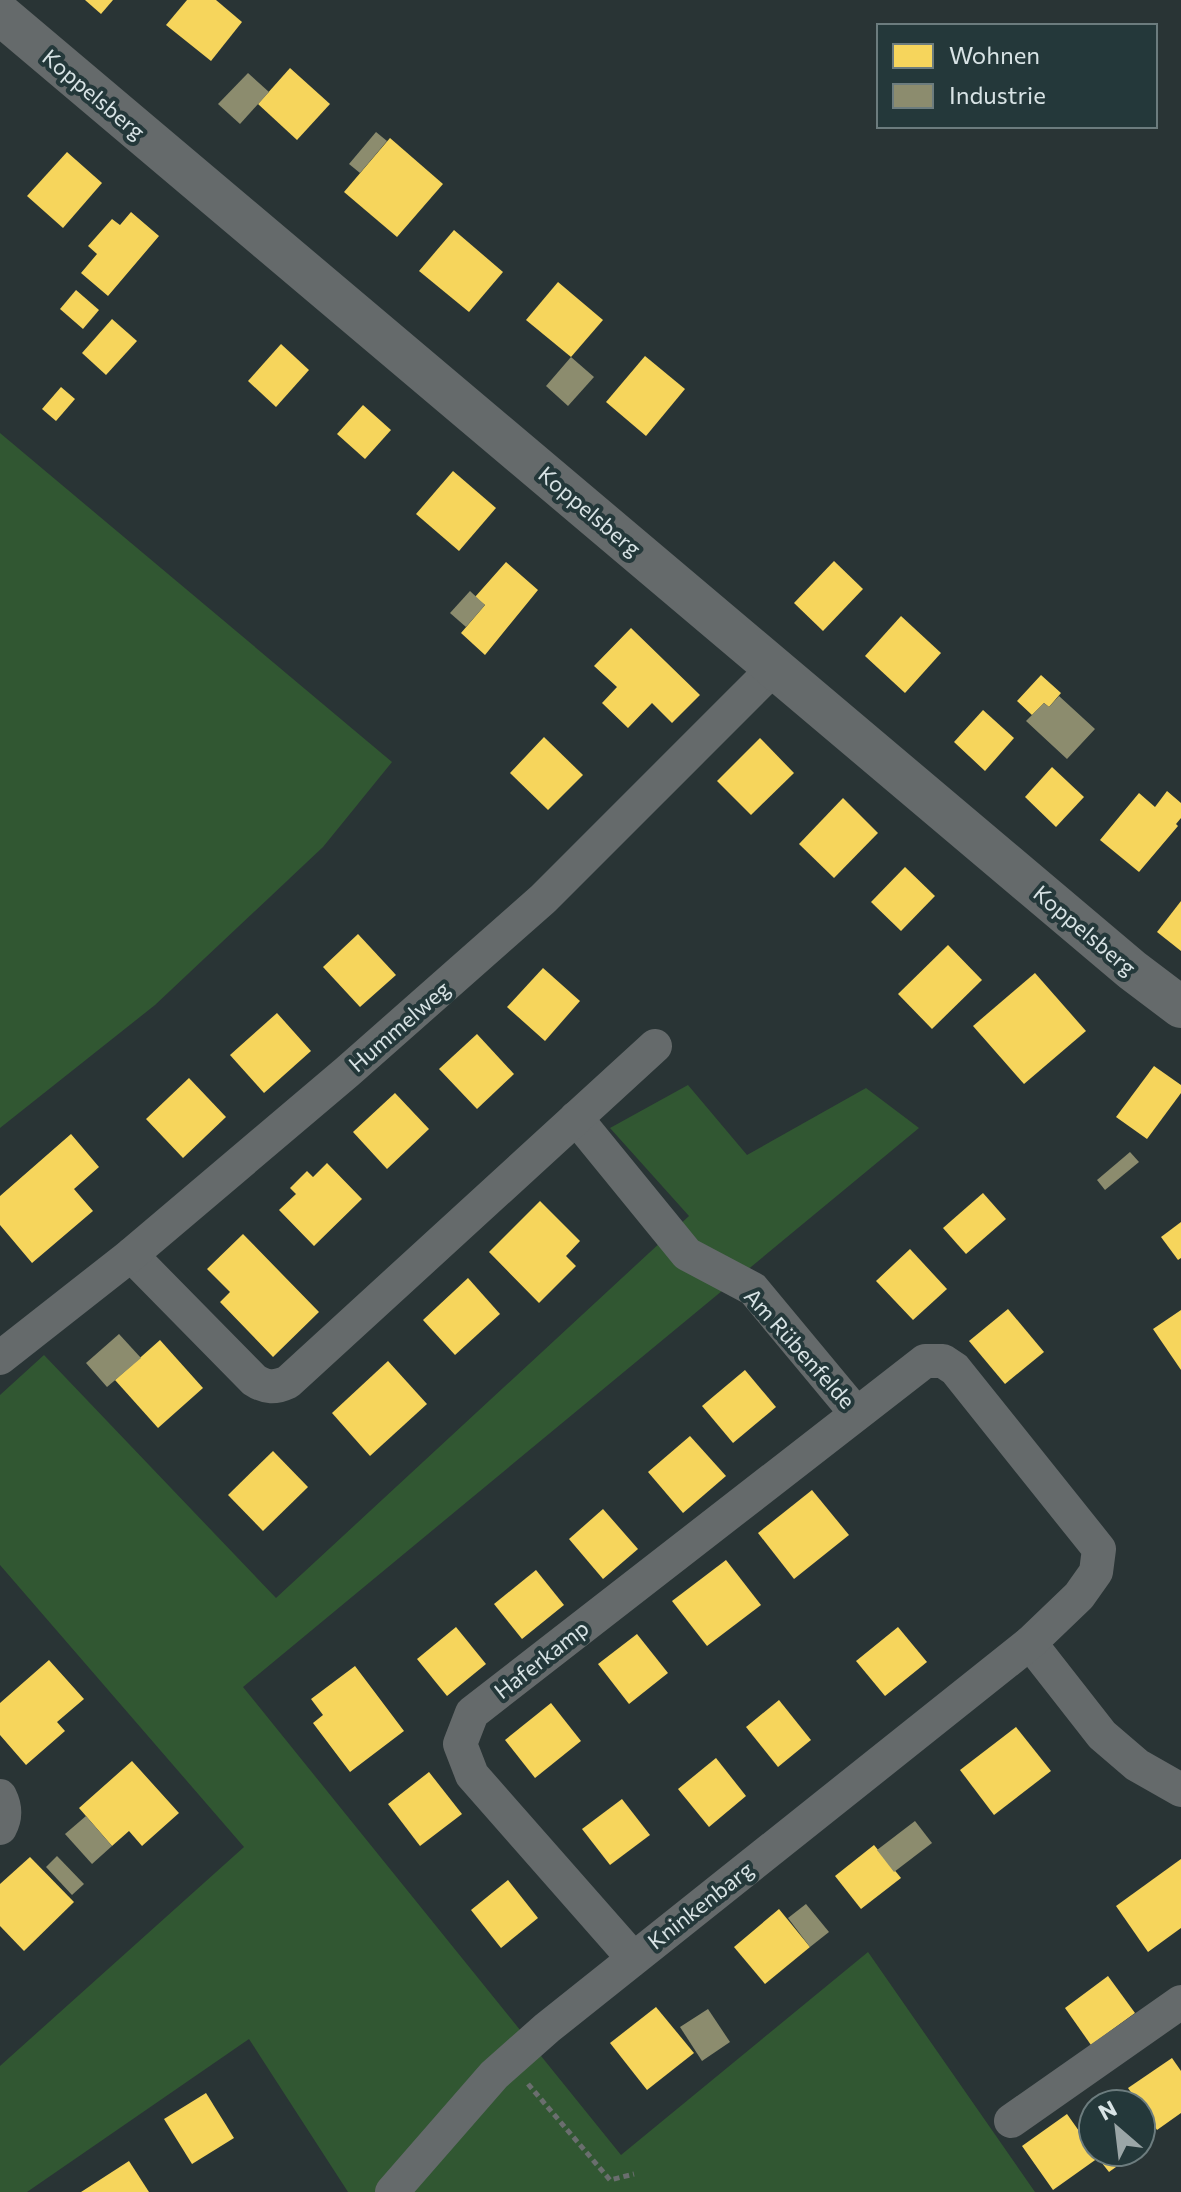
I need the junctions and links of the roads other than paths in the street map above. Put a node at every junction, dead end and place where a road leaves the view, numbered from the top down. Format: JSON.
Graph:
{"nodes":[{"id":1,"x":0,"y":14,"type":"edge"},
{"id":2,"x":775,"y":667,"type":"junction"},
{"id":3,"x":1181,"y":1007,"type":"edge"},
{"id":4,"x":655,"y":1046,"type":"dead end"},
{"id":5,"x":576,"y":1118,"type":"junction"},
{"id":6,"x":131,"y":1255,"type":"junction"},
{"id":7,"x":0,"y":1358,"type":"edge"},
{"id":8,"x":856,"y":1413,"type":"junction"},
{"id":9,"x":1059,"y":1615,"type":"joint"},
{"id":10,"x":1030,"y":1643,"type":"junction"},
{"id":11,"x":1181,"y":1790,"type":"edge"},
{"id":12,"x":0,"y":1796,"type":"edge"},
{"id":13,"x":0,"y":1828,"type":"edge"},
{"id":14,"x":633,"y":1958,"type":"junction"},
{"id":15,"x":1181,"y":2002,"type":"edge"},
{"id":16,"x":1011,"y":2121,"type":"dead end"},
{"id":17,"x":392,"y":2192,"type":"edge"}],
"edges":[{"from":1,"to":2,"type":"street","name":"Koppelsberg"},
{"from":2,"to":3,"type":"street","name":"Koppelsberg"},
{"from":2,"to":6,"type":"street","name":"Hummelweg"},
{"from":4,"to":5,"type":"street"},
{"from":5,"to":6,"type":"street"},
{"from":5,"to":8,"type":"street","name":"Am Rübenfelde"},
{"from":6,"to":7,"type":"street","name":"Hummelweg"},
{"from":8,"to":9,"type":"street","name":"Am Rübenfelde"},
{"from":8,"to":14,"type":"street","name":"Haferkamp"},
{"from":9,"to":10,"type":"street","name":"Kninkenbarg"},
{"from":10,"to":11,"type":"street"},
{"from":10,"to":14,"type":"street","name":"Kninkenbarg"},
{"from":12,"to":13,"type":"street"},
{"from":14,"to":17,"type":"street","name":"Kninkenbarg"},
{"from":15,"to":16,"type":"street"}]}
